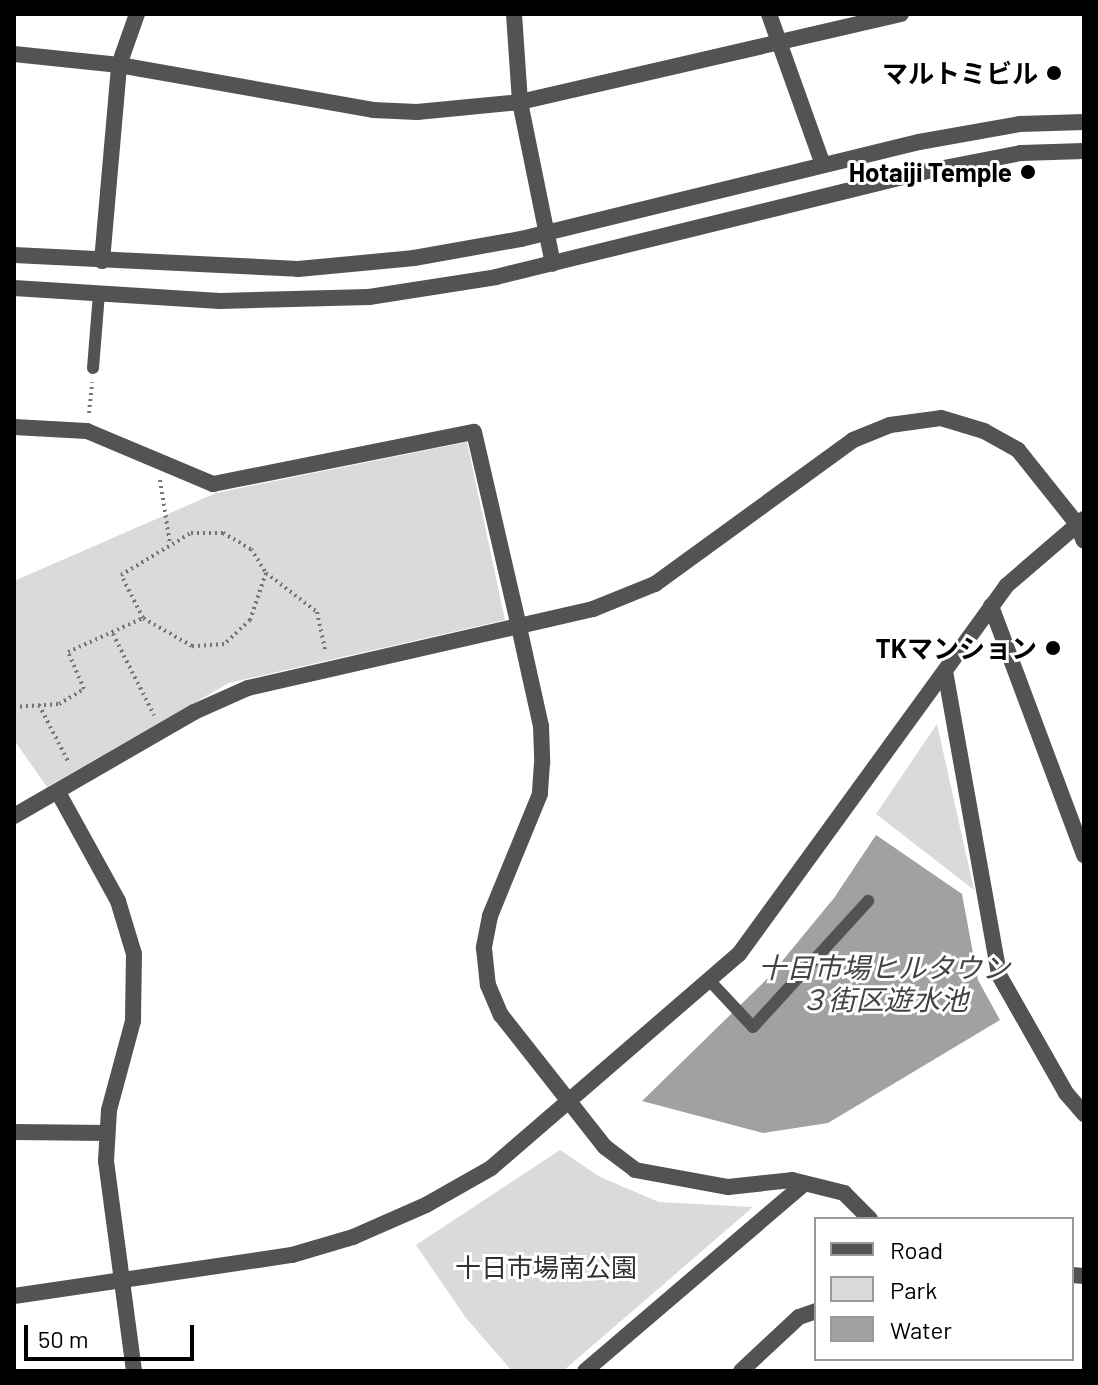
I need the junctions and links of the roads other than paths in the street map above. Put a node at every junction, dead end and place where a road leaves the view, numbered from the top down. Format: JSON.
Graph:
{"nodes":[{"id":1,"x":137,"y":14,"type":"edge"},
{"id":2,"x":514,"y":14,"type":"edge"},
{"id":3,"x":769,"y":14,"type":"edge"},
{"id":4,"x":901,"y":14,"type":"edge"},
{"id":5,"x":880,"y":16,"type":"edge"},
{"id":6,"x":779,"y":39,"type":"junction"},
{"id":7,"x":14,"y":54,"type":"edge"},
{"id":8,"x":119,"y":65,"type":"junction"},
{"id":9,"x":520,"y":102,"type":"junction"},
{"id":10,"x":1084,"y":122,"type":"edge"},
{"id":11,"x":1084,"y":151,"type":"edge"},
{"id":12,"x":823,"y":165,"type":"junction"},
{"id":13,"x":547,"y":233,"type":"junction"},
{"id":14,"x":14,"y":255,"type":"edge"},
{"id":15,"x":102,"y":261,"type":"junction"},
{"id":16,"x":553,"y":264,"type":"junction"},
{"id":17,"x":14,"y":288,"type":"edge"},
{"id":18,"x":99,"y":294,"type":"junction"},
{"id":19,"x":93,"y":368,"type":"road end"},
{"id":20,"x":14,"y":427,"type":"edge"},
{"id":21,"x":1081,"y":522,"type":"edge"},
{"id":22,"x":1084,"y":541,"type":"edge"},
{"id":23,"x":991,"y":606,"type":"junction"},
{"id":24,"x":519,"y":627,"type":"junction"},
{"id":25,"x":945,"y":671,"type":"junction"},
{"id":26,"x":59,"y":794,"type":"junction"},
{"id":27,"x":14,"y":816,"type":"edge"},
{"id":28,"x":1084,"y":855,"type":"edge"},
{"id":29,"x":868,"y":901,"type":"dead end"},
{"id":30,"x":709,"y":980,"type":"junction"},
{"id":31,"x":569,"y":1103,"type":"junction"},
{"id":32,"x":1084,"y":1114,"type":"edge"},
{"id":33,"x":14,"y":1132,"type":"edge"},
{"id":34,"x":107,"y":1133,"type":"junction"},
{"id":35,"x":804,"y":1184,"type":"junction"},
{"id":36,"x":868,"y":1217,"type":"edge"},
{"id":37,"x":123,"y":1281,"type":"junction"},
{"id":38,"x":14,"y":1296,"type":"edge"},
{"id":39,"x":814,"y":1312,"type":"edge"},
{"id":40,"x":134,"y":1371,"type":"edge"},
{"id":41,"x":585,"y":1371,"type":"edge"},
{"id":42,"x":741,"y":1371,"type":"edge"}],
"edges":[{"from":1,"to":8,"type":"street"},
{"from":2,"to":9,"type":"street"},
{"from":3,"to":6,"type":"street"},
{"from":4,"to":5,"type":"street"},
{"from":5,"to":6,"type":"street"},
{"from":6,"to":9,"type":"street"},
{"from":6,"to":12,"type":"street"},
{"from":7,"to":8,"type":"street"},
{"from":8,"to":9,"type":"street"},
{"from":8,"to":15,"type":"street"},
{"from":9,"to":13,"type":"street"},
{"from":10,"to":12,"type":"street"},
{"from":11,"to":16,"type":"street"},
{"from":12,"to":13,"type":"street"},
{"from":13,"to":15,"type":"street"},
{"from":13,"to":16,"type":"street"},
{"from":14,"to":15,"type":"street"},
{"from":16,"to":18,"type":"street"},
{"from":17,"to":18,"type":"street"},
{"from":18,"to":19,"type":"lane"},
{"from":20,"to":24,"type":"street"},
{"from":21,"to":22,"type":"street"},
{"from":21,"to":23,"type":"street"},
{"from":21,"to":24,"type":"street"},
{"from":23,"to":25,"type":"street"},
{"from":23,"to":28,"type":"street"},
{"from":24,"to":26,"type":"street"},
{"from":24,"to":31,"type":"street"},
{"from":25,"to":30,"type":"street"},
{"from":25,"to":32,"type":"street"},
{"from":26,"to":27,"type":"street"},
{"from":26,"to":34,"type":"street"},
{"from":29,"to":30,"type":"lane"},
{"from":30,"to":31,"type":"street"},
{"from":31,"to":35,"type":"street"},
{"from":31,"to":37,"type":"street"},
{"from":33,"to":34,"type":"street"},
{"from":34,"to":37,"type":"street"},
{"from":35,"to":36,"type":"street"},
{"from":35,"to":41,"type":"street"},
{"from":37,"to":38,"type":"street"},
{"from":37,"to":40,"type":"street"},
{"from":39,"to":42,"type":"street"}]}
